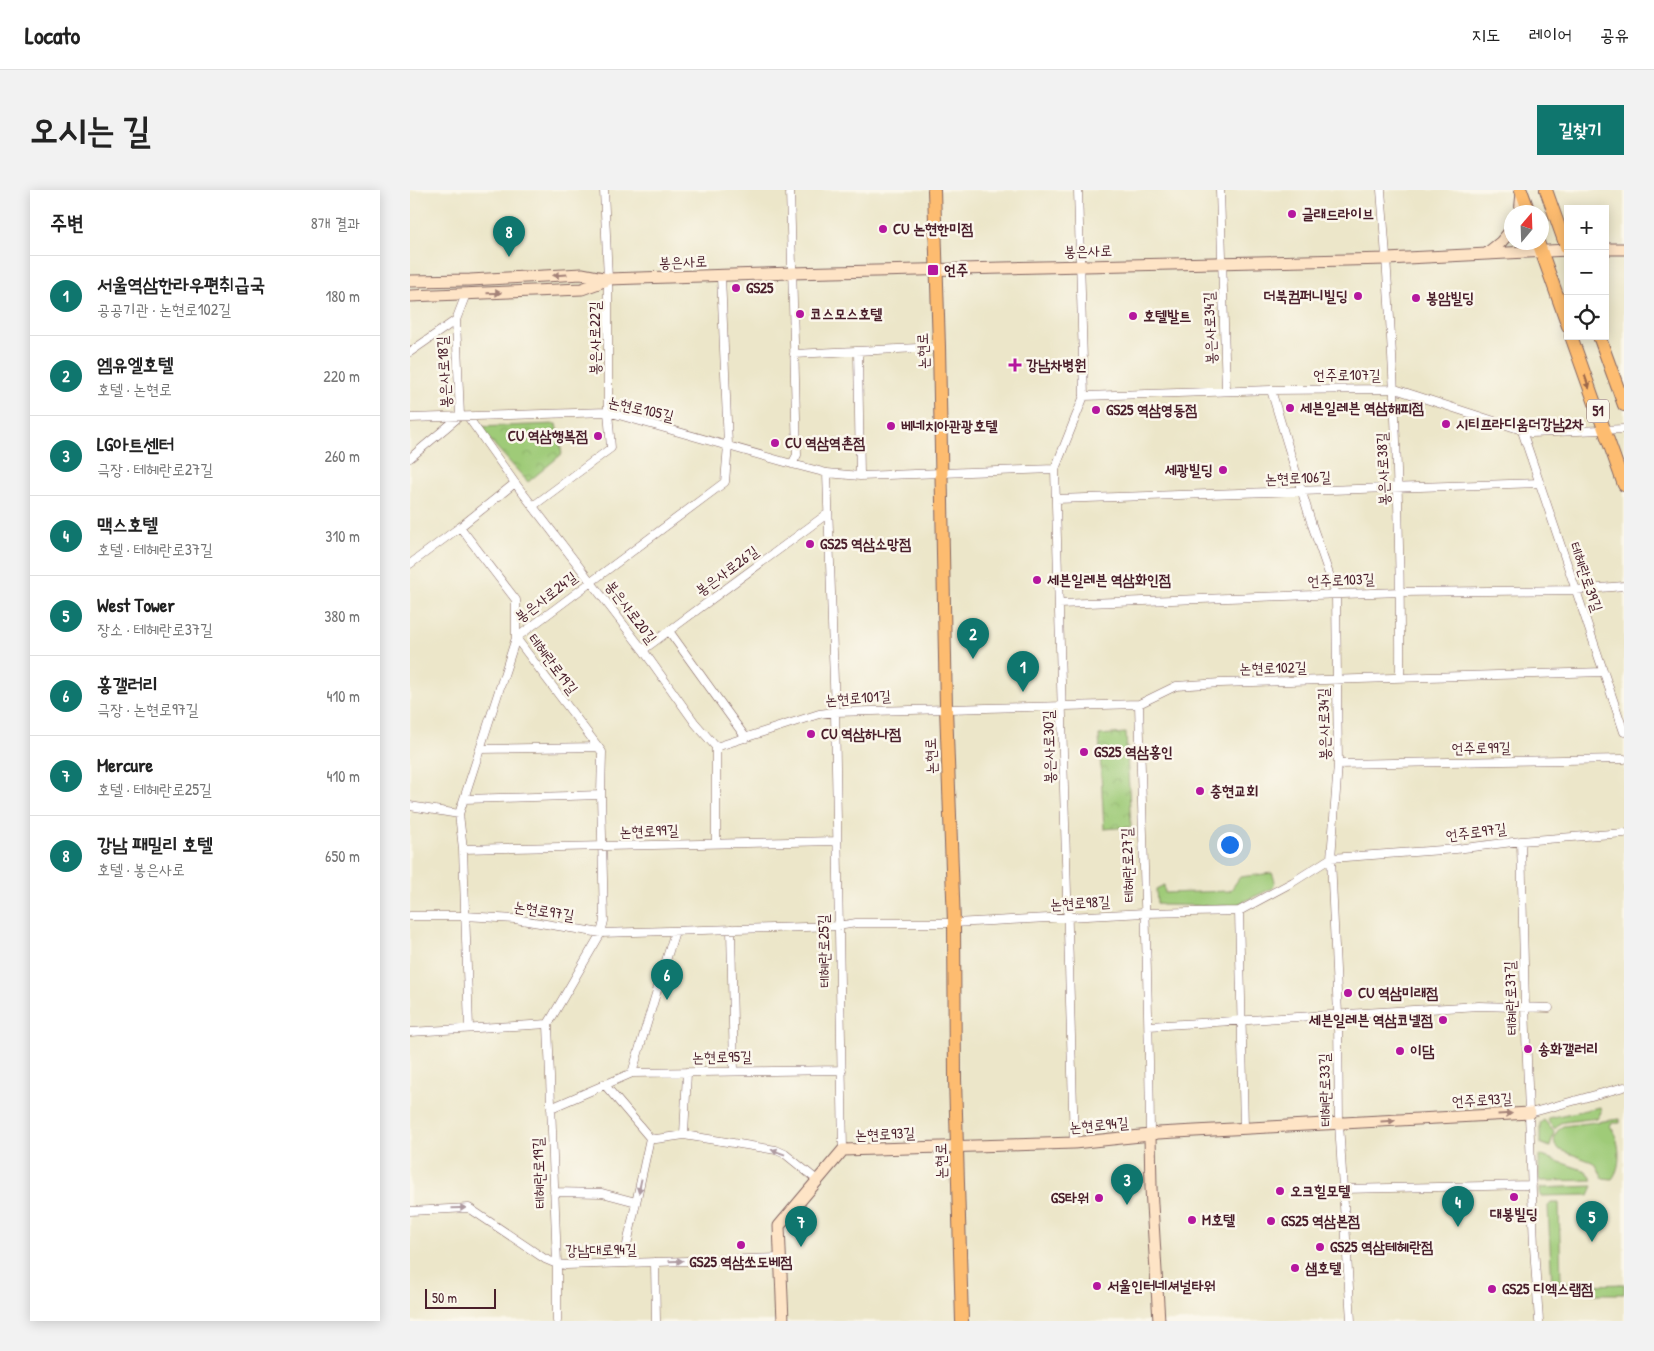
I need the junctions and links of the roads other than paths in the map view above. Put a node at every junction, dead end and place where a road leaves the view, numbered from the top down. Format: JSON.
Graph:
{"nodes":[{"id":1,"x":604,"y":190,"type":"edge"},
{"id":2,"x":790,"y":190,"type":"edge"},
{"id":3,"x":934,"y":190,"type":"edge"},
{"id":4,"x":1078,"y":190,"type":"edge"},
{"id":5,"x":1220,"y":190,"type":"edge"},
{"id":6,"x":1381,"y":190,"type":"edge"},
{"id":7,"x":1546,"y":190,"type":"edge"},
{"id":8,"x":1522,"y":192,"type":"edge"},
{"id":9,"x":1521,"y":205,"type":"edge"},
{"id":10,"x":1527,"y":205,"type":"edge"},
{"id":11,"x":1504,"y":238,"type":"edge"},
{"id":12,"x":1549,"y":248,"type":"edge"},
{"id":13,"x":1621,"y":249,"type":"edge"},
{"id":14,"x":1517,"y":250,"type":"edge"},
{"id":15,"x":1541,"y":250,"type":"edge"},
{"id":16,"x":1564,"y":250,"type":"edge"},
{"id":17,"x":1568,"y":250,"type":"edge"},
{"id":18,"x":1486,"y":254,"type":"junction"},
{"id":19,"x":1609,"y":256,"type":"edge"},
{"id":20,"x":1387,"y":259,"type":"junction"},
{"id":21,"x":1221,"y":263,"type":"junction"},
{"id":22,"x":1080,"y":266,"type":"junction"},
{"id":23,"x":936,"y":270,"type":"junction"},
{"id":24,"x":791,"y":272,"type":"junction"},
{"id":25,"x":721,"y":276,"type":"junction"},
{"id":26,"x":608,"y":279,"type":"junction"},
{"id":27,"x":410,"y":281,"type":"edge"},
{"id":28,"x":466,"y":294,"type":"junction"},
{"id":29,"x":410,"y":296,"type":"edge"},
{"id":30,"x":1564,"y":315,"type":"edge"},
{"id":31,"x":456,"y":320,"type":"junction"},
{"id":32,"x":1572,"y":340,"type":"edge"},
{"id":33,"x":1600,"y":340,"type":"edge"},
{"id":34,"x":939,"y":347,"type":"junction"},
{"id":35,"x":858,"y":351,"type":"junction"},
{"id":36,"x":410,"y":352,"type":"edge"},
{"id":37,"x":794,"y":354,"type":"junction"},
{"id":38,"x":1395,"y":389,"type":"junction"},
{"id":39,"x":1271,"y":390,"type":"junction"},
{"id":40,"x":1226,"y":391,"type":"junction"},
{"id":41,"x":1084,"y":396,"type":"junction"},
{"id":42,"x":1624,"y":405,"type":"edge"},
{"id":43,"x":608,"y":412,"type":"junction"},
{"id":44,"x":464,"y":416,"type":"junction"},
{"id":45,"x":410,"y":418,"type":"edge"},
{"id":46,"x":1624,"y":429,"type":"edge"},
{"id":47,"x":1604,"y":430,"type":"junction"},
{"id":48,"x":1522,"y":431,"type":"junction"},
{"id":49,"x":728,"y":445,"type":"junction"},
{"id":50,"x":410,"y":458,"type":"edge"},
{"id":51,"x":792,"y":464,"type":"junction"},
{"id":52,"x":1055,"y":469,"type":"junction"},
{"id":53,"x":827,"y":473,"type":"junction"},
{"id":54,"x":942,"y":473,"type":"junction"},
{"id":55,"x":860,"y":476,"type":"junction"},
{"id":56,"x":515,"y":483,"type":"junction"},
{"id":57,"x":1540,"y":483,"type":"junction"},
{"id":58,"x":1624,"y":485,"type":"edge"},
{"id":59,"x":1398,"y":489,"type":"junction"},
{"id":60,"x":1303,"y":492,"type":"junction"},
{"id":61,"x":1056,"y":498,"type":"junction"},
{"id":62,"x":533,"y":506,"type":"junction"},
{"id":63,"x":828,"y":514,"type":"junction"},
{"id":64,"x":460,"y":527,"type":"junction"},
{"id":65,"x":410,"y":564,"type":"edge"},
{"id":66,"x":590,"y":582,"type":"junction"},
{"id":67,"x":1624,"y":586,"type":"edge"},
{"id":68,"x":1576,"y":590,"type":"junction"},
{"id":69,"x":1401,"y":592,"type":"junction"},
{"id":70,"x":1336,"y":594,"type":"junction"},
{"id":71,"x":1059,"y":604,"type":"junction"},
{"id":72,"x":669,"y":631,"type":"junction"},
{"id":73,"x":516,"y":638,"type":"junction"},
{"id":74,"x":643,"y":650,"type":"junction"},
{"id":75,"x":1604,"y":672,"type":"junction"},
{"id":76,"x":1400,"y":678,"type":"junction"},
{"id":77,"x":1337,"y":680,"type":"junction"},
{"id":78,"x":1139,"y":704,"type":"junction"},
{"id":79,"x":1062,"y":705,"type":"junction"},
{"id":80,"x":946,"y":708,"type":"junction"},
{"id":81,"x":835,"y":712,"type":"junction"},
{"id":82,"x":1624,"y":732,"type":"edge"},
{"id":83,"x":746,"y":738,"type":"junction"},
{"id":84,"x":597,"y":747,"type":"junction"},
{"id":85,"x":716,"y":748,"type":"junction"},
{"id":86,"x":480,"y":750,"type":"junction"},
{"id":87,"x":1624,"y":759,"type":"edge"},
{"id":88,"x":1338,"y":764,"type":"junction"},
{"id":89,"x":601,"y":795,"type":"junction"},
{"id":90,"x":464,"y":799,"type":"junction"},
{"id":91,"x":410,"y":806,"type":"edge"},
{"id":92,"x":459,"y":814,"type":"junction"},
{"id":93,"x":1624,"y":833,"type":"edge"},
{"id":94,"x":836,"y":841,"type":"junction"},
{"id":95,"x":1521,"y":841,"type":"junction"},
{"id":96,"x":716,"y":843,"type":"junction"},
{"id":97,"x":602,"y":847,"type":"junction"},
{"id":98,"x":463,"y":849,"type":"junction"},
{"id":99,"x":1331,"y":858,"type":"junction"},
{"id":100,"x":1239,"y":911,"type":"junction"},
{"id":101,"x":1144,"y":913,"type":"junction"},
{"id":102,"x":410,"y":916,"type":"edge"},
{"id":103,"x":464,"y":916,"type":"junction"},
{"id":104,"x":1066,"y":918,"type":"junction"},
{"id":105,"x":954,"y":923,"type":"junction"},
{"id":106,"x":838,"y":926,"type":"junction"},
{"id":107,"x":731,"y":929,"type":"junction"},
{"id":108,"x":675,"y":931,"type":"junction"},
{"id":109,"x":601,"y":933,"type":"junction"},
{"id":110,"x":1525,"y":1006,"type":"junction"},
{"id":111,"x":1549,"y":1008,"type":"dead end"},
{"id":112,"x":1338,"y":1014,"type":"junction"},
{"id":113,"x":1241,"y":1019,"type":"junction"},
{"id":114,"x":548,"y":1024,"type":"junction"},
{"id":115,"x":1149,"y":1026,"type":"junction"},
{"id":116,"x":469,"y":1028,"type":"junction"},
{"id":117,"x":410,"y":1032,"type":"edge"},
{"id":118,"x":842,"y":1070,"type":"junction"},
{"id":119,"x":734,"y":1071,"type":"junction"},
{"id":120,"x":687,"y":1072,"type":"junction"},
{"id":121,"x":632,"y":1073,"type":"junction"},
{"id":122,"x":604,"y":1084,"type":"junction"},
{"id":123,"x":1624,"y":1087,"type":"edge"},
{"id":124,"x":551,"y":1108,"type":"junction"},
{"id":125,"x":1530,"y":1113,"type":"junction"},
{"id":126,"x":1339,"y":1123,"type":"junction"},
{"id":127,"x":1244,"y":1128,"type":"junction"},
{"id":128,"x":1150,"y":1135,"type":"junction"},
{"id":129,"x":684,"y":1136,"type":"junction"},
{"id":130,"x":650,"y":1138,"type":"junction"},
{"id":131,"x":1074,"y":1144,"type":"junction"},
{"id":132,"x":957,"y":1147,"type":"junction"},
{"id":133,"x":843,"y":1150,"type":"junction"},
{"id":134,"x":817,"y":1180,"type":"junction"},
{"id":135,"x":1532,"y":1185,"type":"junction"},
{"id":136,"x":1343,"y":1189,"type":"junction"},
{"id":137,"x":554,"y":1192,"type":"junction"},
{"id":138,"x":636,"y":1202,"type":"junction"},
{"id":139,"x":410,"y":1211,"type":"edge"},
{"id":140,"x":779,"y":1258,"type":"junction"},
{"id":141,"x":655,"y":1262,"type":"junction"},
{"id":142,"x":623,"y":1263,"type":"junction"},
{"id":143,"x":557,"y":1264,"type":"junction"},
{"id":144,"x":557,"y":1321,"type":"edge"},
{"id":145,"x":656,"y":1321,"type":"edge"},
{"id":146,"x":783,"y":1321,"type":"edge"},
{"id":147,"x":962,"y":1321,"type":"edge"},
{"id":148,"x":1159,"y":1321,"type":"edge"},
{"id":149,"x":1351,"y":1321,"type":"edge"},
{"id":150,"x":1539,"y":1321,"type":"edge"}],
"edges":[{"from":1,"to":26,"type":"street","name":"봉은사로22길"},
{"from":2,"to":24,"type":"street"},
{"from":3,"to":23,"type":"main road","name":"논현로"},
{"from":4,"to":22,"type":"street","name":"봉은사로30길"},
{"from":5,"to":21,"type":"street","name":"봉은사로34길"},
{"from":6,"to":20,"type":"street","name":"봉은사로38길"},
{"from":7,"to":17,"type":"main road"},
{"from":8,"to":9,"type":"main road"},
{"from":8,"to":10,"type":"main road"},
{"from":11,"to":18,"type":"main road"},
{"from":12,"to":16,"type":"main road","name":"봉은사로"},
{"from":13,"to":19,"type":"main road"},
{"from":14,"to":18,"type":"main road","name":"봉은사로"},
{"from":15,"to":30,"type":"main road"},
{"from":18,"to":20,"type":"main road","name":"봉은사로"},
{"from":20,"to":21,"type":"main road","name":"봉은사로"},
{"from":20,"to":38,"type":"street","name":"봉은사로38길"},
{"from":21,"to":22,"type":"main road","name":"봉은사로"},
{"from":21,"to":40,"type":"street","name":"봉은사로34길"},
{"from":22,"to":23,"type":"main road","name":"봉은사로"},
{"from":22,"to":41,"type":"street","name":"봉은사로30길"},
{"from":23,"to":24,"type":"main road","name":"봉은사로"},
{"from":23,"to":34,"type":"main road","name":"논현로"},
{"from":24,"to":25,"type":"main road","name":"봉은사로"},
{"from":24,"to":37,"type":"street"},
{"from":25,"to":26,"type":"main road","name":"봉은사로"},
{"from":25,"to":49,"type":"street","name":"봉은사로24길"},
{"from":26,"to":27,"type":"main road","name":"봉은사로","one_way":true},
{"from":28,"to":26,"type":"main road","name":"봉은사로","one_way":true},
{"from":26,"to":43,"type":"street","name":"봉은사로22길"},
{"from":28,"to":29,"type":"main road","name":"봉은사로"},
{"from":28,"to":31,"type":"street","name":"봉은사로18길"},
{"from":31,"to":36,"type":"street"},
{"from":31,"to":44,"type":"street","name":"봉은사로18길"},
{"from":32,"to":47,"type":"main road","number":"51","one_way":true},
{"from":33,"to":42,"type":"main road","number":"51"},
{"from":34,"to":35,"type":"street"},
{"from":34,"to":54,"type":"main road","name":"논현로"},
{"from":35,"to":37,"type":"street"},
{"from":35,"to":55,"type":"street"},
{"from":37,"to":51,"type":"street"},
{"from":38,"to":39,"type":"street","name":"언주로107길"},
{"from":38,"to":48,"type":"street","name":"언주로107길"},
{"from":38,"to":59,"type":"street","name":"봉은사로38길"},
{"from":39,"to":40,"type":"street","name":"언주로107길"},
{"from":39,"to":60,"type":"street","name":"봉은사로34길"},
{"from":40,"to":41,"type":"street","name":"언주로107길"},
{"from":41,"to":52,"type":"street","name":"봉은사로30길"},
{"from":43,"to":44,"type":"street","name":"논현로105길"},
{"from":43,"to":49,"type":"street","name":"논현로105길"},
{"from":43,"to":62,"type":"street","name":"봉은사로22길"},
{"from":44,"to":45,"type":"street","name":"논현로105길"},
{"from":44,"to":50,"type":"street","name":"봉은사로18길"},
{"from":44,"to":56,"type":"street","name":"봉은사로20길"},
{"from":46,"to":47,"type":"street","name":"언주로107길"},
{"from":47,"to":48,"type":"street","name":"언주로107길"},
{"from":47,"to":58,"type":"main road","number":"51"},
{"from":48,"to":57,"type":"street","name":"테헤란로39길"},
{"from":49,"to":51,"type":"street","name":"논현로105길"},
{"from":49,"to":66,"type":"street","name":"봉은사로24길"},
{"from":51,"to":53,"type":"street","name":"논현로105길"},
{"from":52,"to":54,"type":"street"},
{"from":52,"to":61,"type":"street","name":"봉은사로30길"},
{"from":53,"to":55,"type":"street","name":"논현로105길"},
{"from":53,"to":63,"type":"street"},
{"from":54,"to":55,"type":"street","name":"논현로105길"},
{"from":54,"to":80,"type":"main road","name":"논현로"},
{"from":56,"to":62,"type":"street","name":"봉은사로20길"},
{"from":56,"to":64,"type":"street"},
{"from":57,"to":59,"type":"street","name":"논현로106길"},
{"from":57,"to":68,"type":"street","name":"테헤란로39길"},
{"from":59,"to":60,"type":"street","name":"논현로106길"},
{"from":59,"to":69,"type":"street","name":"봉은사로38길"},
{"from":60,"to":61,"type":"street","name":"논현로106길"},
{"from":60,"to":70,"type":"street","name":"봉은사로34길"},
{"from":61,"to":71,"type":"street","name":"봉은사로30길"},
{"from":62,"to":66,"type":"street","name":"봉은사로20길"},
{"from":63,"to":72,"type":"street","name":"봉은사로26길"},
{"from":63,"to":81,"type":"street"},
{"from":64,"to":65,"type":"street"},
{"from":64,"to":73,"type":"street","name":"테헤란로19길"},
{"from":66,"to":73,"type":"street","name":"봉은사로24길"},
{"from":66,"to":74,"type":"street","name":"봉은사로20길"},
{"from":67,"to":68,"type":"street","name":"언주로103길"},
{"from":68,"to":69,"type":"street","name":"언주로103길"},
{"from":68,"to":75,"type":"street","name":"테헤란로39길"},
{"from":69,"to":70,"type":"street","name":"언주로103길"},
{"from":69,"to":76,"type":"street","name":"봉은사로38길"},
{"from":70,"to":71,"type":"street","name":"언주로103길"},
{"from":70,"to":77,"type":"street","name":"봉은사로34길"},
{"from":71,"to":79,"type":"street","name":"봉은사로30길"},
{"from":72,"to":74,"type":"street","name":"봉은사로26길"},
{"from":72,"to":83,"type":"street"},
{"from":73,"to":84,"type":"street","name":"테헤란로19길"},
{"from":73,"to":86,"type":"street","name":"봉은사로24길"},
{"from":74,"to":85,"type":"street","name":"봉은사로20길"},
{"from":75,"to":76,"type":"street","name":"논현로102길"},
{"from":75,"to":82,"type":"street","name":"테헤란로39길"},
{"from":76,"to":77,"type":"street","name":"논현로102길"},
{"from":77,"to":78,"type":"street","name":"논현로102길"},
{"from":77,"to":88,"type":"street","name":"봉은사로34길"},
{"from":78,"to":79,"type":"street","name":"논현로102길"},
{"from":78,"to":101,"type":"street","name":"테헤란로27길"},
{"from":79,"to":80,"type":"street","name":"논현로102길"},
{"from":79,"to":104,"type":"street","name":"봉은사로30길"},
{"from":80,"to":81,"type":"street","name":"논현로101길"},
{"from":80,"to":105,"type":"main road","name":"논현로"},
{"from":81,"to":83,"type":"street","name":"논현로101길"},
{"from":81,"to":94,"type":"street","name":"테헤란로25길"},
{"from":83,"to":85,"type":"street","name":"논현로101길"},
{"from":84,"to":86,"type":"street"},
{"from":84,"to":89,"type":"street","name":"테헤란로19길"},
{"from":85,"to":96,"type":"street"},
{"from":86,"to":90,"type":"street","name":"봉은사로24길"},
{"from":87,"to":88,"type":"street","name":"언주로99길"},
{"from":88,"to":99,"type":"street","name":"봉은사로34길"},
{"from":89,"to":90,"type":"street"},
{"from":89,"to":97,"type":"street","name":"테헤란로19길"},
{"from":90,"to":92,"type":"street","name":"봉은사로24길"},
{"from":91,"to":92,"type":"street"},
{"from":92,"to":98,"type":"street","name":"봉은사로24길"},
{"from":93,"to":95,"type":"street","name":"언주로97길"},
{"from":94,"to":96,"type":"street","name":"논현로99길"},
{"from":94,"to":106,"type":"street","name":"테헤란로25길"},
{"from":95,"to":99,"type":"street","name":"언주로97길"},
{"from":95,"to":110,"type":"street","name":"테헤란로37길"},
{"from":96,"to":97,"type":"street","name":"논현로99길"},
{"from":97,"to":98,"type":"street","name":"논현로99길"},
{"from":97,"to":109,"type":"street","name":"테헤란로19길"},
{"from":98,"to":103,"type":"street","name":"봉은사로24길"},
{"from":99,"to":100,"type":"street","name":"논현로98길"},
{"from":99,"to":112,"type":"street","name":"테헤란로33길"},
{"from":100,"to":101,"type":"street","name":"논현로98길"},
{"from":100,"to":113,"type":"street"},
{"from":101,"to":104,"type":"street","name":"논현로98길"},
{"from":101,"to":115,"type":"street","name":"테헤란로27길"},
{"from":102,"to":103,"type":"street","name":"논현로97길"},
{"from":103,"to":109,"type":"street","name":"논현로97길"},
{"from":103,"to":116,"type":"street","name":"봉은사로24길"},
{"from":104,"to":105,"type":"street","name":"논현로98길"},
{"from":104,"to":131,"type":"street","name":"봉은사로30길"},
{"from":105,"to":106,"type":"street","name":"논현로97길"},
{"from":105,"to":132,"type":"main road","name":"논현로"},
{"from":106,"to":107,"type":"street","name":"논현로97길"},
{"from":106,"to":118,"type":"street","name":"테헤란로25길"},
{"from":107,"to":108,"type":"street","name":"논현로97길"},
{"from":107,"to":119,"type":"street"},
{"from":108,"to":109,"type":"street","name":"논현로97길"},
{"from":108,"to":121,"type":"street"},
{"from":109,"to":114,"type":"street","name":"테헤란로19길"},
{"from":110,"to":111,"type":"street"},
{"from":110,"to":112,"type":"street"},
{"from":110,"to":125,"type":"street","name":"테헤란로37길"},
{"from":112,"to":113,"type":"street"},
{"from":112,"to":126,"type":"street","name":"테헤란로33길"},
{"from":113,"to":115,"type":"street"},
{"from":113,"to":127,"type":"street"},
{"from":114,"to":116,"type":"street"},
{"from":114,"to":124,"type":"street","name":"테헤란로19길"},
{"from":115,"to":128,"type":"street","name":"테헤란로27길"},
{"from":116,"to":117,"type":"street"},
{"from":118,"to":119,"type":"street","name":"논현로95길"},
{"from":118,"to":133,"type":"street","name":"테헤란로25길"},
{"from":119,"to":120,"type":"street","name":"논현로95길"},
{"from":120,"to":121,"type":"street","name":"논현로95길"},
{"from":120,"to":129,"type":"street"},
{"from":121,"to":122,"type":"street","name":"논현로95길"},
{"from":122,"to":124,"type":"street","name":"논현로95길"},
{"from":122,"to":130,"type":"street"},
{"from":123,"to":125,"type":"street","name":"언주로93길"},
{"from":124,"to":137,"type":"street","name":"테헤란로19길"},
{"from":126,"to":125,"type":"main road","name":"언주로93길","one_way":true},
{"from":125,"to":135,"type":"street","name":"테헤란로37길"},
{"from":126,"to":127,"type":"main road","name":"논현로94길"},
{"from":126,"to":136,"type":"street","name":"테헤란로33길"},
{"from":127,"to":128,"type":"main road","name":"논현로94길"},
{"from":128,"to":131,"type":"main road","name":"논현로94길"},
{"from":128,"to":148,"type":"main road","name":"테헤란로27길"},
{"from":129,"to":130,"type":"street"},
{"from":134,"to":129,"type":"street","one_way":true},
{"from":130,"to":138,"type":"street","one_way":true},
{"from":131,"to":132,"type":"main road","name":"논현로94길"},
{"from":132,"to":133,"type":"main road","name":"논현로93길"},
{"from":132,"to":147,"type":"main road","name":"논현로"},
{"from":133,"to":134,"type":"main road"},
{"from":134,"to":140,"type":"main road"},
{"from":135,"to":136,"type":"street"},
{"from":135,"to":150,"type":"street","name":"테헤란로37길"},
{"from":136,"to":149,"type":"street","name":"테헤란로33길"},
{"from":137,"to":138,"type":"street"},
{"from":137,"to":143,"type":"street","name":"테헤란로19길"},
{"from":138,"to":142,"type":"street"},
{"from":139,"to":143,"type":"street","name":"강남대로94길","one_way":true},
{"from":141,"to":140,"type":"street","name":"강남대로94길","one_way":true},
{"from":140,"to":146,"type":"main road"},
{"from":141,"to":142,"type":"street","name":"강남대로94길"},
{"from":141,"to":145,"type":"street"},
{"from":142,"to":143,"type":"street","name":"강남대로94길"},
{"from":143,"to":144,"type":"street","name":"테헤란로19길"}]}
